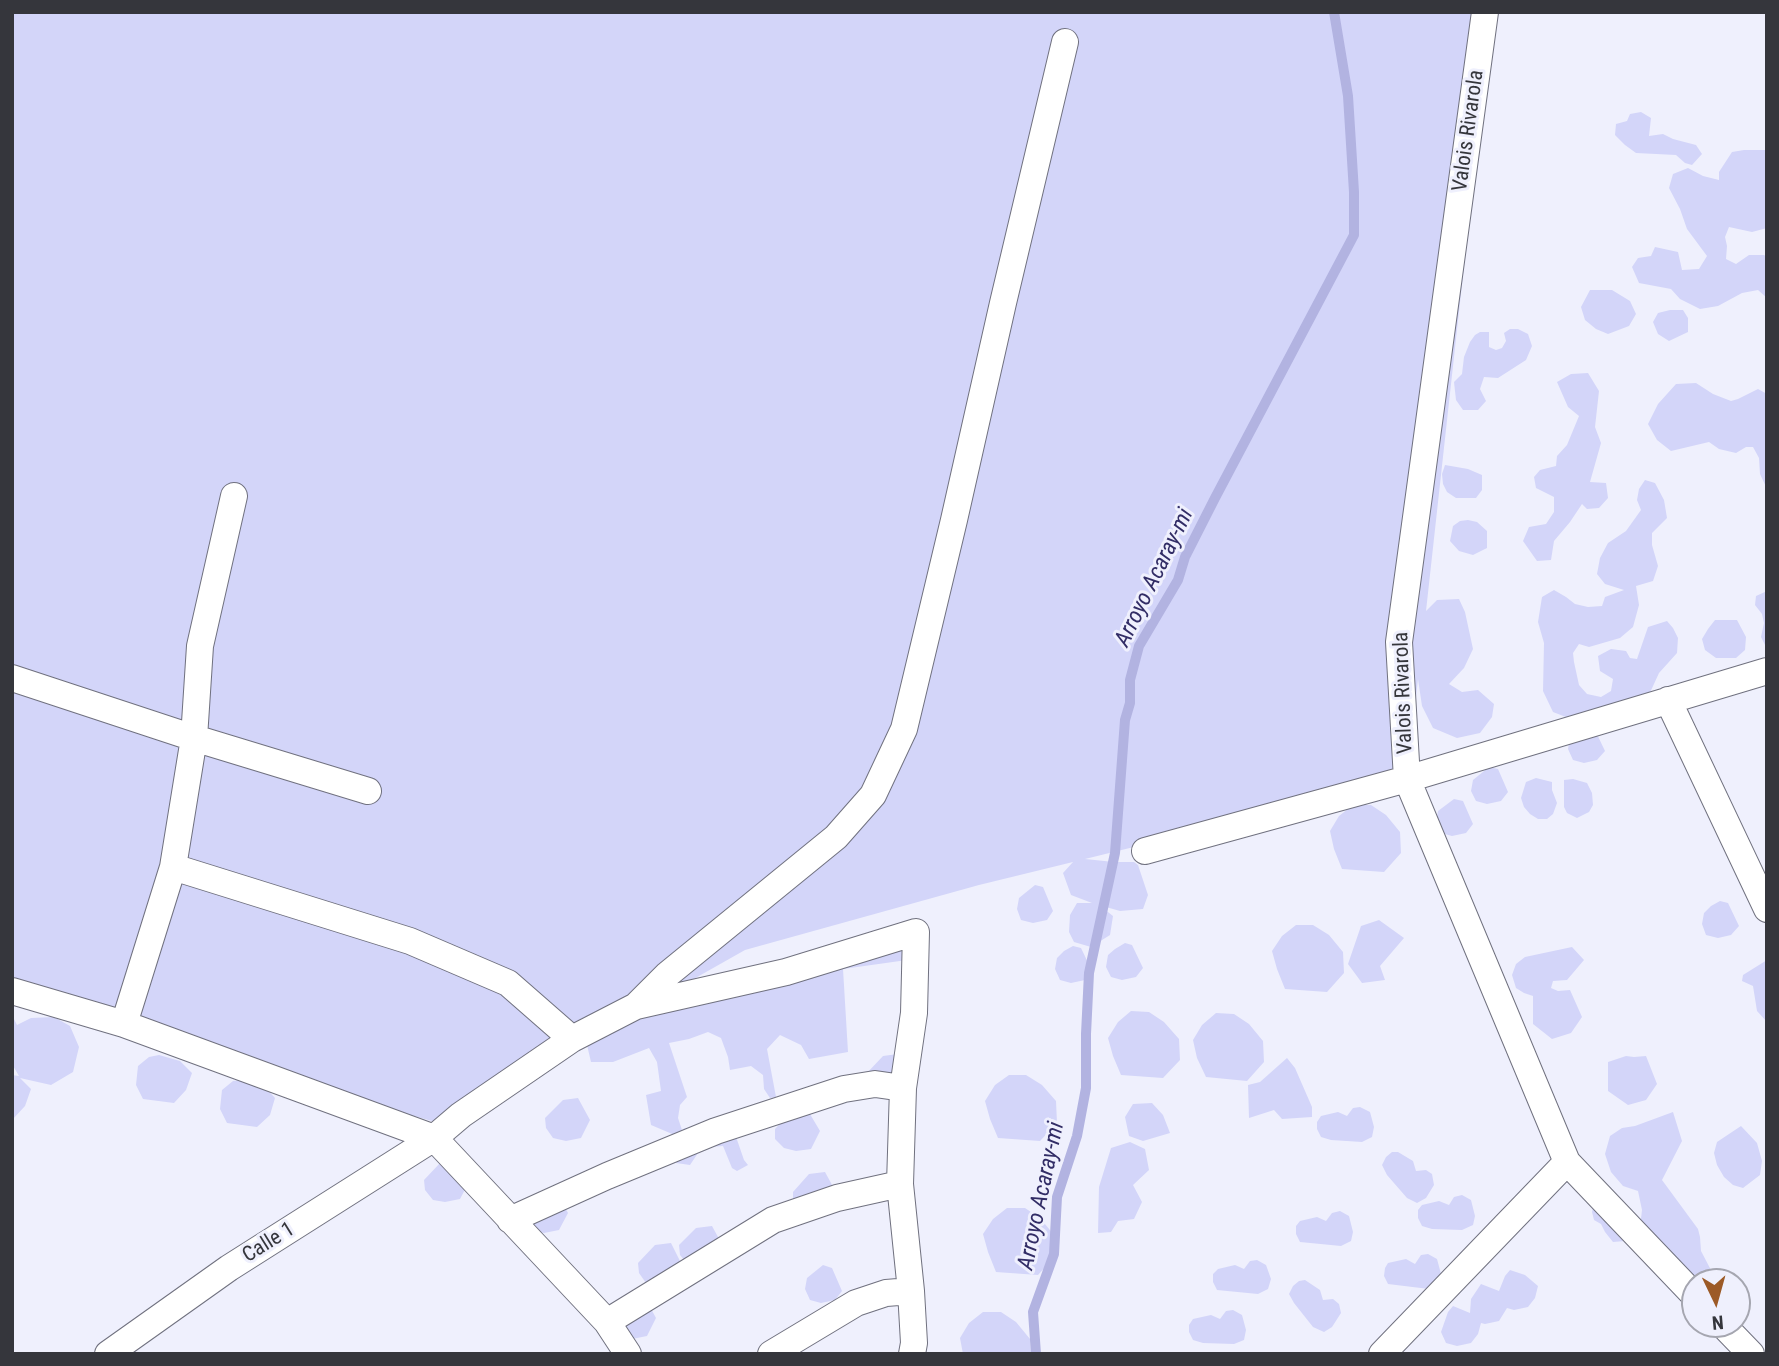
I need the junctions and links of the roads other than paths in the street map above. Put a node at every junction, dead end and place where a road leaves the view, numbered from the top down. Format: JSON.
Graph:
{"nodes":[{"id":1,"x":1485,"y":12,"type":"edge"},
{"id":2,"x":1065,"y":42,"type":"dead end"},
{"id":3,"x":234,"y":496,"type":"dead end"},
{"id":4,"x":1767,"y":671,"type":"edge"},
{"id":5,"x":12,"y":678,"type":"edge"},
{"id":6,"x":1668,"y":700,"type":"junction"},
{"id":7,"x":194,"y":738,"type":"junction"},
{"id":8,"x":1407,"y":779,"type":"junction"},
{"id":9,"x":368,"y":791,"type":"dead end"},
{"id":10,"x":1145,"y":851,"type":"dead end"},
{"id":11,"x":173,"y":867,"type":"junction"},
{"id":12,"x":1767,"y":909,"type":"edge"},
{"id":13,"x":12,"y":991,"type":"edge"},
{"id":14,"x":636,"y":1006,"type":"junction"},
{"id":15,"x":124,"y":1024,"type":"junction"},
{"id":16,"x":572,"y":1039,"type":"junction"},
{"id":17,"x":903,"y":1087,"type":"junction"},
{"id":18,"x":433,"y":1138,"type":"junction"},
{"id":19,"x":1567,"y":1162,"type":"junction"},
{"id":20,"x":900,"y":1184,"type":"junction"},
{"id":21,"x":510,"y":1220,"type":"junction"},
{"id":22,"x":1681,"y":1281,"type":"edge"},
{"id":23,"x":911,"y":1291,"type":"junction"},
{"id":24,"x":607,"y":1322,"type":"junction"},
{"id":25,"x":1736,"y":1338,"type":"edge"},
{"id":26,"x":108,"y":1354,"type":"edge"},
{"id":27,"x":628,"y":1354,"type":"edge"},
{"id":28,"x":771,"y":1354,"type":"edge"},
{"id":29,"x":912,"y":1354,"type":"edge"},
{"id":30,"x":1382,"y":1354,"type":"edge"},
{"id":31,"x":1751,"y":1354,"type":"edge"}],
"edges":[{"from":1,"to":8,"type":"street","name":"Valois Rivarola"},
{"from":2,"to":14,"type":"street"},
{"from":3,"to":7,"type":"street"},
{"from":4,"to":6,"type":"street"},
{"from":5,"to":7,"type":"street"},
{"from":6,"to":8,"type":"street"},
{"from":6,"to":12,"type":"street"},
{"from":7,"to":9,"type":"street"},
{"from":7,"to":11,"type":"street"},
{"from":8,"to":10,"type":"street"},
{"from":8,"to":19,"type":"street","name":"Valois Rivarola"},
{"from":11,"to":15,"type":"street"},
{"from":11,"to":16,"type":"street"},
{"from":13,"to":15,"type":"street"},
{"from":14,"to":16,"type":"street","name":"Calle 1"},
{"from":14,"to":17,"type":"street"},
{"from":15,"to":18,"type":"street"},
{"from":16,"to":18,"type":"street","name":"Calle 1"},
{"from":17,"to":20,"type":"street"},
{"from":17,"to":21,"type":"street"},
{"from":18,"to":21,"type":"street"},
{"from":18,"to":26,"type":"street","name":"Calle 1"},
{"from":19,"to":22,"type":"street","name":"Valois Rivarola"},
{"from":19,"to":30,"type":"street"},
{"from":20,"to":23,"type":"street"},
{"from":20,"to":24,"type":"street"},
{"from":21,"to":24,"type":"street"},
{"from":23,"to":28,"type":"street"},
{"from":23,"to":29,"type":"street"},
{"from":24,"to":27,"type":"street"},
{"from":25,"to":31,"type":"street"}]}
